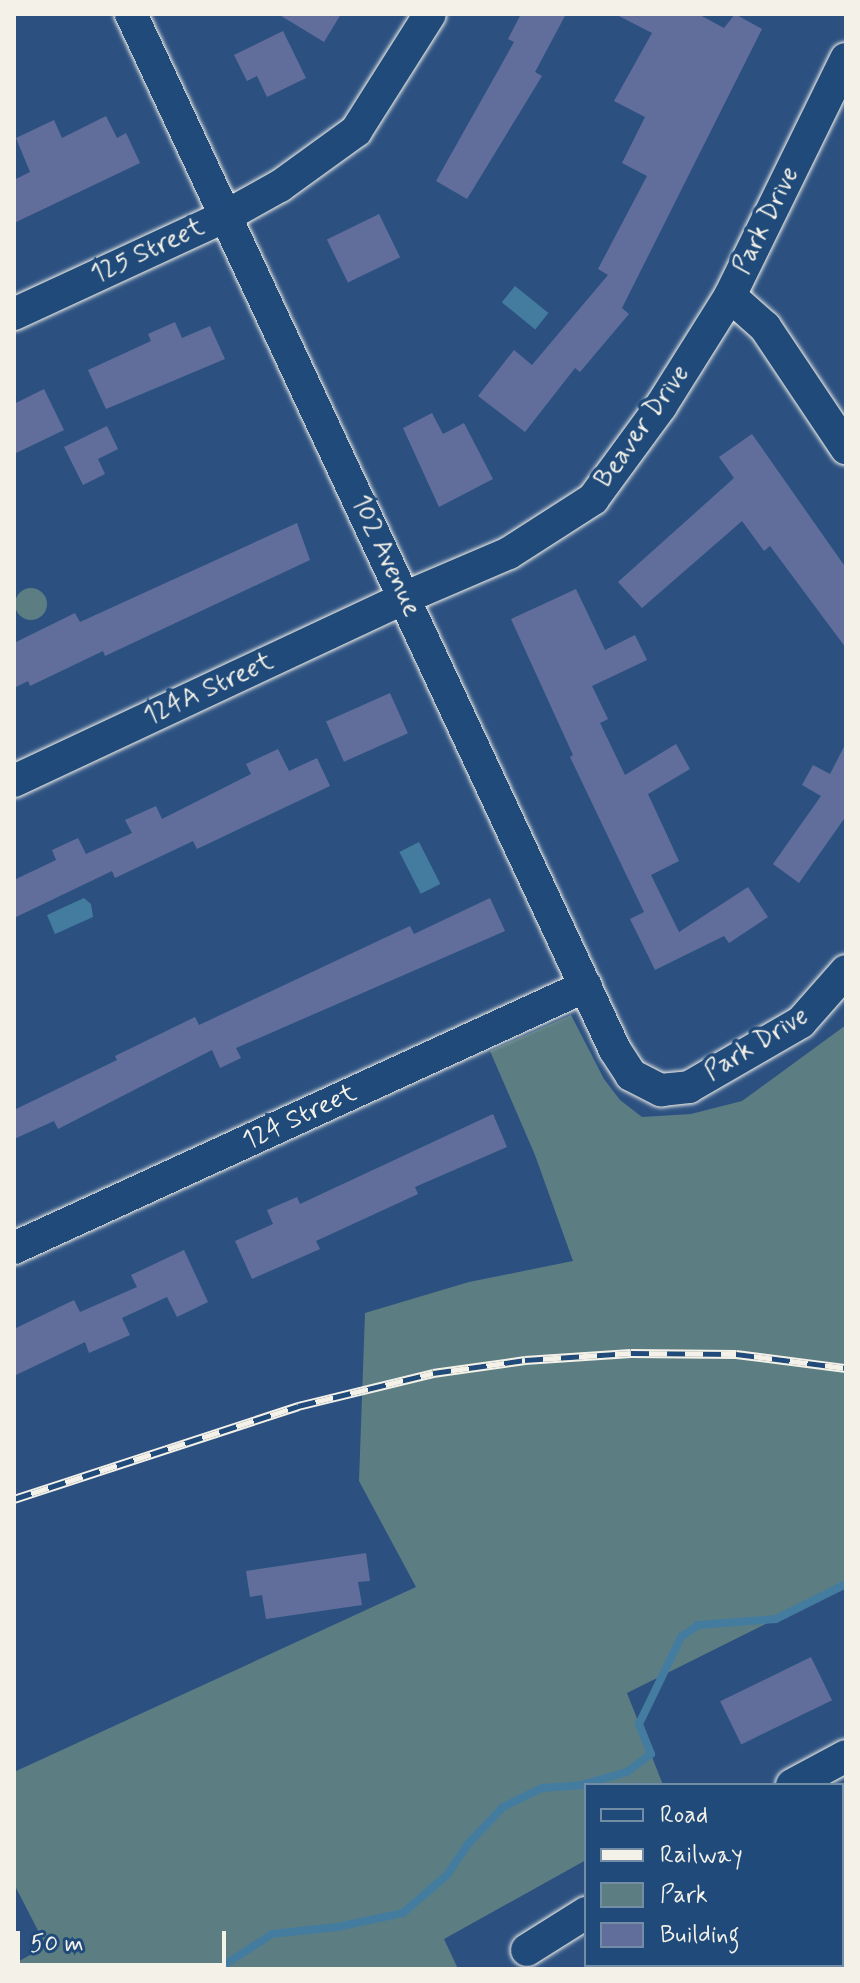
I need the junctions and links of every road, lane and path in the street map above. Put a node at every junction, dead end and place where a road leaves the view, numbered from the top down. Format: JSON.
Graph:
{"nodes":[{"id":1,"x":131,"y":14,"type":"edge"},
{"id":2,"x":430,"y":14,"type":"edge"},
{"id":3,"x":846,"y":59,"type":"edge"},
{"id":4,"x":226,"y":216,"type":"junction"},
{"id":5,"x":730,"y":296,"type":"junction"},
{"id":6,"x":14,"y":314,"type":"edge"},
{"id":7,"x":846,"y":448,"type":"edge"},
{"id":8,"x":404,"y":598,"type":"junction"},
{"id":9,"x":14,"y":781,"type":"edge"},
{"id":10,"x":846,"y":971,"type":"edge"},
{"id":11,"x":586,"y":986,"type":"junction"},
{"id":12,"x":652,"y":1088,"type":"joint"},
{"id":13,"x":14,"y":1248,"type":"edge"},
{"id":14,"x":846,"y":1756,"type":"edge"},
{"id":15,"x":796,"y":1783,"type":"edge"},
{"id":16,"x":584,"y":1914,"type":"edge"},
{"id":17,"x":527,"y":1950,"type":"dead end"}],
"edges":[{"from":1,"to":4,"type":"street","name":"102 Avenue"},
{"from":2,"to":4,"type":"street","name":"125 Street"},
{"from":3,"to":5,"type":"street","name":"Park Drive"},
{"from":4,"to":6,"type":"street","name":"125 Street"},
{"from":4,"to":8,"type":"street","name":"102 Avenue"},
{"from":5,"to":7,"type":"street","name":"Park Drive"},
{"from":5,"to":8,"type":"street","name":"Beaver Drive"},
{"from":8,"to":9,"type":"street","name":"124A Street"},
{"from":8,"to":11,"type":"street","name":"102 Avenue"},
{"from":10,"to":12,"type":"street","name":"Park Drive"},
{"from":11,"to":12,"type":"street","name":"102 Avenue"},
{"from":11,"to":13,"type":"street","name":"124 Street"},
{"from":14,"to":15,"type":"street"},
{"from":16,"to":17,"type":"street"}]}
